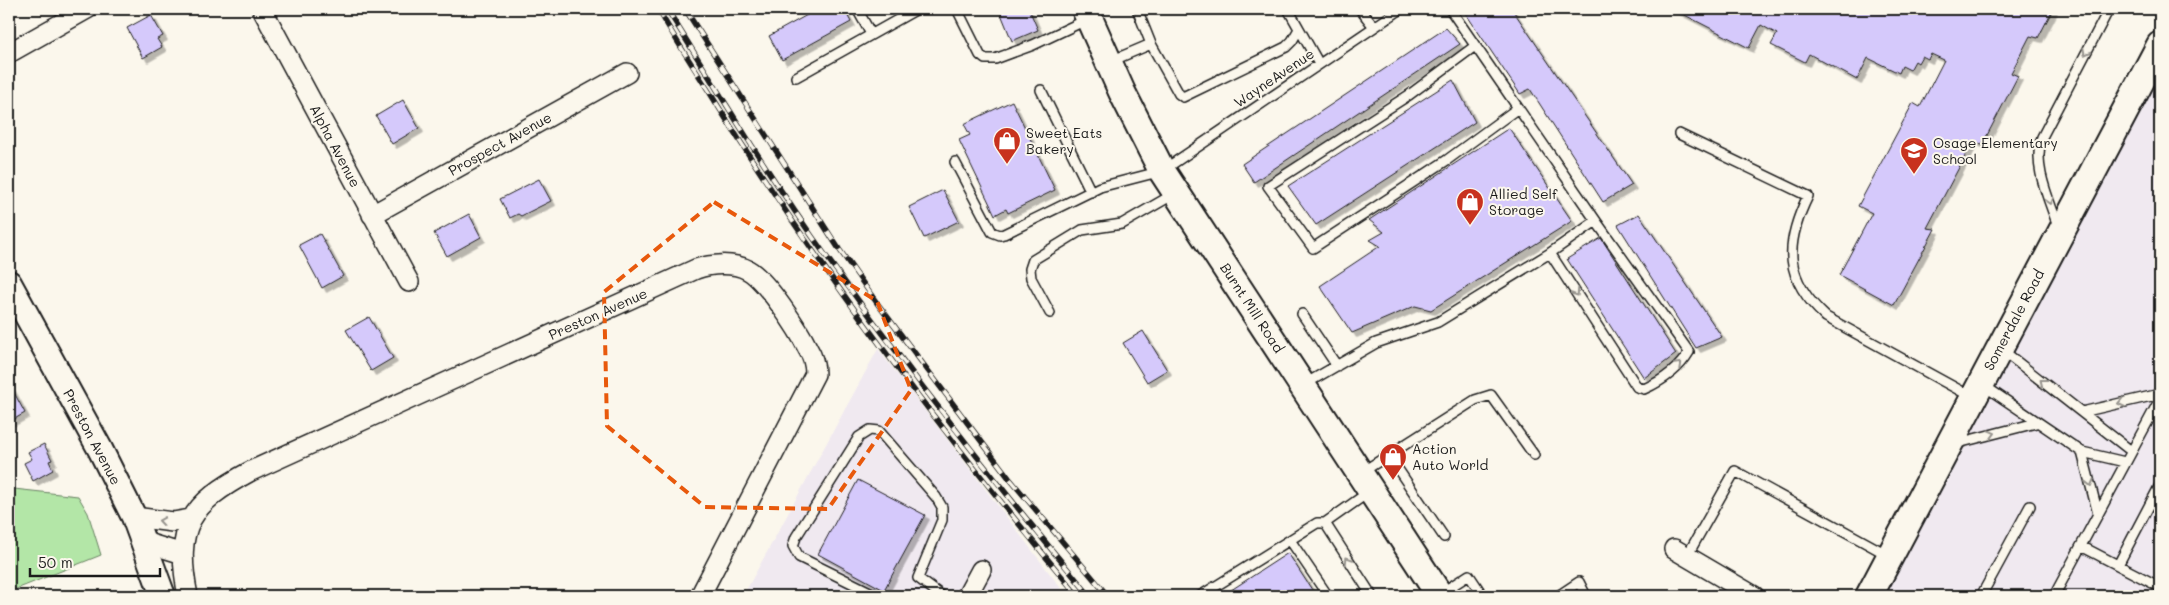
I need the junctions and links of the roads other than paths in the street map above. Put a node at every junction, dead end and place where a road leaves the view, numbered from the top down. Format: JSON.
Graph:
{"nodes":[{"id":1,"x":87,"y":9,"type":"edge"},
{"id":2,"x":262,"y":9,"type":"edge"},
{"id":3,"x":857,"y":9,"type":"edge"},
{"id":4,"x":917,"y":9,"type":"edge"},
{"id":5,"x":957,"y":9,"type":"edge"},
{"id":6,"x":1137,"y":9,"type":"edge"},
{"id":7,"x":1288,"y":9,"type":"edge"},
{"id":8,"x":1360,"y":9,"type":"edge"},
{"id":9,"x":1401,"y":9,"type":"edge"},
{"id":10,"x":1450,"y":9,"type":"edge"},
{"id":11,"x":2109,"y":9,"type":"edge"},
{"id":12,"x":1087,"y":13,"type":"edge"},
{"id":13,"x":1374,"y":27,"type":"junction"},
{"id":14,"x":1299,"y":28,"type":"junction"},
{"id":15,"x":871,"y":34,"type":"junction"},
{"id":16,"x":1151,"y":44,"type":"junction"},
{"id":17,"x":2160,"y":45,"type":"edge"},
{"id":18,"x":1475,"y":46,"type":"junction"},
{"id":19,"x":9,"y":53,"type":"edge"},
{"id":20,"x":1109,"y":62,"type":"junction"},
{"id":21,"x":1319,"y":64,"type":"junction"},
{"id":22,"x":627,"y":73,"type":"dead end"},
{"id":23,"x":796,"y":77,"type":"dead end"},
{"id":24,"x":1041,"y":90,"type":"dead end"},
{"id":25,"x":1518,"y":108,"type":"junction"},
{"id":26,"x":1679,"y":134,"type":"dead end"},
{"id":27,"x":955,"y":162,"type":"dead end"},
{"id":28,"x":1162,"y":171,"type":"junction"},
{"id":29,"x":1091,"y":192,"type":"junction"},
{"id":30,"x":1177,"y":193,"type":"junction"},
{"id":31,"x":372,"y":215,"type":"junction"},
{"id":32,"x":1596,"y":221,"type":"junction"},
{"id":33,"x":2060,"y":233,"type":"junction"},
{"id":34,"x":1550,"y":252,"type":"junction"},
{"id":35,"x":410,"y":282,"type":"dead end"},
{"id":36,"x":9,"y":283,"type":"edge"},
{"id":37,"x":1050,"y":313,"type":"dead end"},
{"id":38,"x":1302,"y":314,"type":"dead end"},
{"id":39,"x":2000,"y":349,"type":"junction"},
{"id":40,"x":1337,"y":366,"type":"junction"},
{"id":41,"x":1303,"y":386,"type":"junction"},
{"id":42,"x":1977,"y":390,"type":"junction"},
{"id":43,"x":2160,"y":394,"type":"edge"},
{"id":44,"x":2160,"y":399,"type":"edge"},
{"id":45,"x":2082,"y":412,"type":"junction"},
{"id":46,"x":2036,"y":423,"type":"junction"},
{"id":47,"x":1948,"y":446,"type":"junction"},
{"id":48,"x":2131,"y":451,"type":"junction"},
{"id":49,"x":2082,"y":452,"type":"junction"},
{"id":50,"x":1534,"y":455,"type":"dead end"},
{"id":51,"x":1389,"y":456,"type":"junction"},
{"id":52,"x":2125,"y":462,"type":"junction"},
{"id":53,"x":1366,"y":482,"type":"junction"},
{"id":54,"x":2160,"y":485,"type":"edge"},
{"id":55,"x":2030,"y":506,"type":"dead end"},
{"id":56,"x":2098,"y":514,"type":"junction"},
{"id":57,"x":134,"y":517,"type":"junction"},
{"id":58,"x":190,"y":519,"type":"junction"},
{"id":59,"x":1325,"y":523,"type":"junction"},
{"id":60,"x":1444,"y":537,"type":"dead end"},
{"id":61,"x":1290,"y":540,"type":"junction"},
{"id":62,"x":144,"y":542,"type":"junction"},
{"id":63,"x":2080,"y":546,"type":"junction"},
{"id":64,"x":1680,"y":553,"type":"joint"},
{"id":65,"x":182,"y":554,"type":"junction"},
{"id":66,"x":1891,"y":556,"type":"junction"},
{"id":67,"x":2118,"y":565,"type":"junction"},
{"id":68,"x":980,"y":570,"type":"dead end"},
{"id":69,"x":2160,"y":587,"type":"edge"},
{"id":70,"x":1440,"y":595,"type":"edge"},
{"id":71,"x":163,"y":596,"type":"edge"},
{"id":72,"x":188,"y":596,"type":"edge"},
{"id":73,"x":700,"y":596,"type":"edge"},
{"id":74,"x":878,"y":596,"type":"edge"},
{"id":75,"x":942,"y":596,"type":"edge"},
{"id":76,"x":967,"y":596,"type":"edge"},
{"id":77,"x":1200,"y":596,"type":"edge"},
{"id":78,"x":1328,"y":596,"type":"edge"},
{"id":79,"x":1372,"y":596,"type":"edge"},
{"id":80,"x":1483,"y":596,"type":"edge"},
{"id":81,"x":1558,"y":596,"type":"edge"},
{"id":82,"x":1586,"y":596,"type":"edge"},
{"id":83,"x":1754,"y":596,"type":"edge"},
{"id":84,"x":1869,"y":596,"type":"edge"},
{"id":85,"x":1981,"y":596,"type":"edge"},
{"id":86,"x":2054,"y":596,"type":"edge"}],
"edges":[{"from":1,"to":19,"type":"street"},
{"from":2,"to":31,"type":"street","name":"Alpha Avenue"},
{"from":3,"to":15,"type":"lane"},
{"from":4,"to":15,"type":"lane"},
{"from":5,"to":12,"type":"lane"},
{"from":6,"to":16,"type":"lane"},
{"from":7,"to":14,"type":"lane"},
{"from":8,"to":13,"type":"lane"},
{"from":9,"to":13,"type":"lane","name":"WayneAvenue"},
{"from":10,"to":18,"type":"lane"},
{"from":11,"to":33,"type":"lane","one_way":true},
{"from":12,"to":20,"type":"main road","name":"Burnt Mill Road"},
{"from":13,"to":21,"type":"lane","name":"WayneAvenue"},
{"from":14,"to":16,"type":"lane"},
{"from":14,"to":21,"type":"lane"},
{"from":15,"to":23,"type":"lane"},
{"from":16,"to":20,"type":"lane"},
{"from":17,"to":33,"type":"main road","name":"Somerdale Road"},
{"from":18,"to":25,"type":"lane"},
{"from":18,"to":25,"type":"lane"},
{"from":20,"to":28,"type":"main road","name":"Burnt Mill Road"},
{"from":21,"to":28,"type":"lane","name":"WayneAvenue"},
{"from":22,"to":31,"type":"street","name":"Prospect Avenue"},
{"from":24,"to":29,"type":"lane"},
{"from":25,"to":32,"type":"lane"},
{"from":26,"to":42,"type":"lane"},
{"from":27,"to":29,"type":"lane","name":"WayneAvenue"},
{"from":28,"to":29,"type":"lane","name":"WayneAvenue"},
{"from":28,"to":30,"type":"main road","name":"Burnt Mill Road"},
{"from":30,"to":37,"type":"lane"},
{"from":30,"to":41,"type":"main road","name":"Burnt Mill Road"},
{"from":31,"to":35,"type":"street","name":"Alpha Avenue"},
{"from":32,"to":34,"type":"lane"},
{"from":34,"to":32,"type":"lane","one_way":true},
{"from":33,"to":39,"type":"main road","name":"Somerdale Road"},
{"from":34,"to":40,"type":"lane"},
{"from":36,"to":57,"type":"street","name":"Preston Avenue"},
{"from":38,"to":40,"type":"lane"},
{"from":39,"to":42,"type":"main road","name":"Somerdale Road"},
{"from":45,"to":39,"type":"lane","one_way":true},
{"from":40,"to":41,"type":"lane"},
{"from":41,"to":53,"type":"main road","name":"Burnt Mill Road"},
{"from":42,"to":46,"type":"lane"},
{"from":42,"to":47,"type":"main road","name":"Somerdale Road"},
{"from":43,"to":45,"type":"lane","one_way":true},
{"from":44,"to":48,"type":"lane"},
{"from":45,"to":48,"type":"lane"},
{"from":47,"to":46,"type":"lane","one_way":true},
{"from":46,"to":49,"type":"lane"},
{"from":47,"to":66,"type":"main road","name":"Somerdale Road"},
{"from":48,"to":52,"type":"lane"},
{"from":49,"to":52,"type":"lane"},
{"from":49,"to":56,"type":"lane","one_way":true},
{"from":50,"to":51,"type":"lane"},
{"from":51,"to":53,"type":"lane"},
{"from":51,"to":60,"type":"lane"},
{"from":52,"to":56,"type":"lane"},
{"from":53,"to":59,"type":"lane"},
{"from":53,"to":70,"type":"main road","name":"Burnt Mill Road"},
{"from":54,"to":67,"type":"lane"},
{"from":55,"to":85,"type":"lane"},
{"from":56,"to":63,"type":"lane"},
{"from":58,"to":57,"type":"street","one_way":true},
{"from":57,"to":62,"type":"street","name":"Preston Avenue"},
{"from":58,"to":65,"type":"street","name":"Preston Avenue"},
{"from":58,"to":73,"type":"street","name":"Preston Avenue"},
{"from":59,"to":61,"type":"lane"},
{"from":79,"to":59,"type":"lane","one_way":true},
{"from":61,"to":77,"type":"lane"},
{"from":61,"to":78,"type":"lane"},
{"from":62,"to":65,"type":"street"},
{"from":62,"to":71,"type":"street","name":"Preston Avenue"},
{"from":63,"to":67,"type":"lane"},
{"from":63,"to":86,"type":"lane"},
{"from":64,"to":66,"type":"lane"},
{"from":64,"to":83,"type":"street"},
{"from":65,"to":72,"type":"street","name":"Preston Avenue"},
{"from":66,"to":84,"type":"main road","name":"Somerdale Road"},
{"from":67,"to":69,"type":"lane"},
{"from":68,"to":76,"type":"street"},
{"from":70,"to":80,"type":"lane"},
{"from":74,"to":75,"type":"lane"},
{"from":81,"to":82,"type":"lane"}]}
